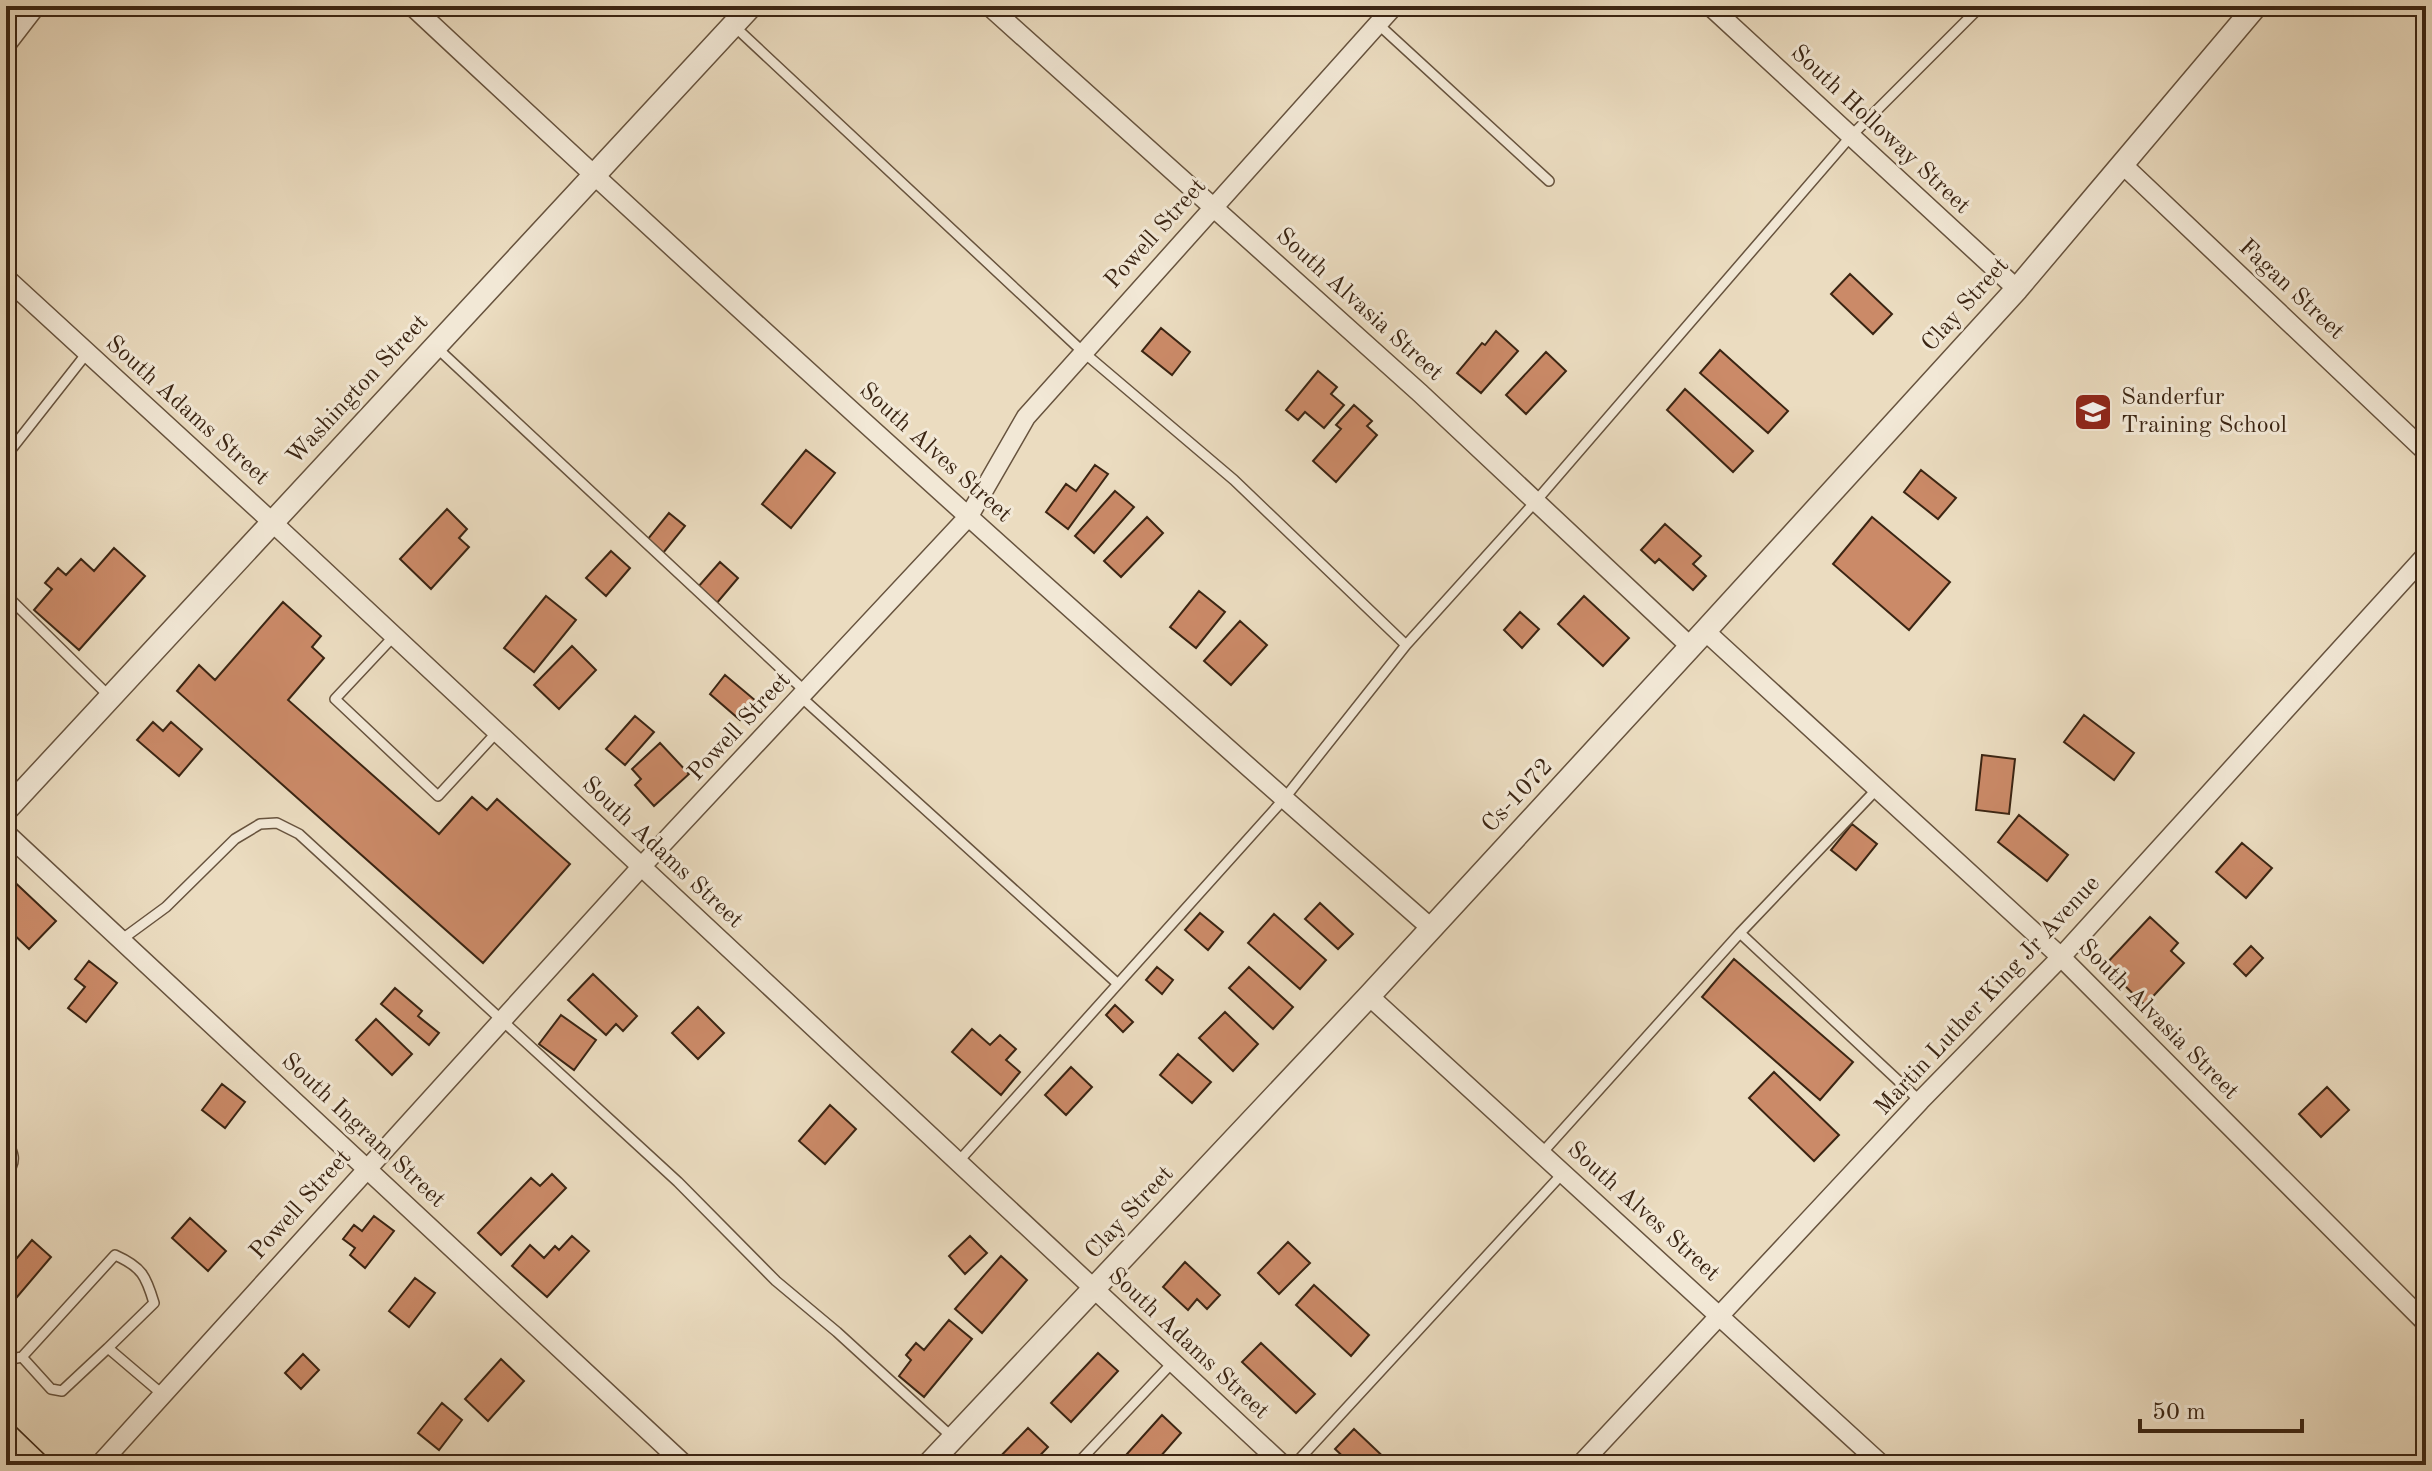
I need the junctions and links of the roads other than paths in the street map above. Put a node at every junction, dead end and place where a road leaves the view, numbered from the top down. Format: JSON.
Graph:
{"nodes":[{"id":1,"x":36,"y":6,"type":"edge"},
{"id":2,"x":412,"y":6,"type":"edge"},
{"id":3,"x":751,"y":6,"type":"edge"},
{"id":4,"x":989,"y":6,"type":"edge"},
{"id":5,"x":1394,"y":6,"type":"edge"},
{"id":6,"x":1710,"y":6,"type":"edge"},
{"id":7,"x":1981,"y":6,"type":"edge"},
{"id":8,"x":2256,"y":6,"type":"edge"},
{"id":9,"x":1378,"y":24,"type":"junction"},
{"id":10,"x":733,"y":25,"type":"junction"},
{"id":11,"x":6,"y":45,"type":"edge"},
{"id":12,"x":1851,"y":136,"type":"junction"},
{"id":13,"x":2122,"y":164,"type":"junction"},
{"id":14,"x":592,"y":175,"type":"junction"},
{"id":15,"x":1549,"y":181,"type":"dead end"},
{"id":16,"x":1214,"y":206,"type":"junction"},
{"id":17,"x":6,"y":278,"type":"edge"},
{"id":18,"x":2017,"y":289,"type":"junction"},
{"id":19,"x":435,"y":346,"type":"junction"},
{"id":20,"x":1082,"y":351,"type":"junction"},
{"id":21,"x":87,"y":353,"type":"junction"},
{"id":22,"x":2426,"y":452,"type":"edge"},
{"id":23,"x":6,"y":456,"type":"edge"},
{"id":24,"x":1536,"y":501,"type":"junction"},
{"id":25,"x":969,"y":516,"type":"junction"},
{"id":26,"x":272,"y":522,"type":"junction"},
{"id":27,"x":2426,"y":555,"type":"edge"},
{"id":28,"x":6,"y":595,"type":"edge"},
{"id":29,"x":394,"y":636,"type":"junction"},
{"id":30,"x":1698,"y":639,"type":"junction"},
{"id":31,"x":1406,"y":645,"type":"junction"},
{"id":32,"x":803,"y":694,"type":"junction"},
{"id":33,"x":110,"y":697,"type":"junction"},
{"id":34,"x":497,"y":732,"type":"junction"},
{"id":35,"x":1876,"y":790,"type":"junction"},
{"id":36,"x":1284,"y":799,"type":"junction"},
{"id":37,"x":6,"y":810,"type":"edge"},
{"id":38,"x":6,"y":833,"type":"edge"},
{"id":39,"x":641,"y":867,"type":"junction"},
{"id":40,"x":1431,"y":928,"type":"junction"},
{"id":41,"x":1740,"y":933,"type":"junction"},
{"id":42,"x":121,"y":940,"type":"junction"},
{"id":43,"x":2061,"y":957,"type":"junction"},
{"id":44,"x":1118,"y":984,"type":"junction"},
{"id":45,"x":1369,"y":996,"type":"junction"},
{"id":46,"x":502,"y":1019,"type":"junction"},
{"id":47,"x":1920,"y":1101,"type":"junction"},
{"id":48,"x":6,"y":1138,"type":"edge"},
{"id":49,"x":1542,"y":1153,"type":"junction"},
{"id":50,"x":958,"y":1162,"type":"junction"},
{"id":51,"x":367,"y":1167,"type":"junction"},
{"id":52,"x":1564,"y":1172,"type":"junction"},
{"id":53,"x":6,"y":1174,"type":"edge"},
{"id":54,"x":1095,"y":1289,"type":"junction"},
{"id":55,"x":1722,"y":1315,"type":"junction"},
{"id":56,"x":2426,"y":1323,"type":"edge"},
{"id":57,"x":108,"y":1348,"type":"junction"},
{"id":58,"x":22,"y":1357,"type":"junction"},
{"id":59,"x":6,"y":1360,"type":"edge"},
{"id":60,"x":1173,"y":1362,"type":"junction"},
{"id":61,"x":162,"y":1394,"type":"junction"},
{"id":62,"x":6,"y":1438,"type":"edge"},
{"id":63,"x":953,"y":1439,"type":"junction"},
{"id":64,"x":34,"y":1465,"type":"edge"},
{"id":65,"x":99,"y":1465,"type":"edge"},
{"id":66,"x":685,"y":1465,"type":"edge"},
{"id":67,"x":928,"y":1465,"type":"edge"},
{"id":68,"x":1076,"y":1465,"type":"edge"},
{"id":69,"x":1283,"y":1465,"type":"edge"},
{"id":70,"x":1294,"y":1465,"type":"edge"},
{"id":71,"x":1580,"y":1465,"type":"edge"},
{"id":72,"x":1882,"y":1465,"type":"edge"}],
"edges":[{"from":1,"to":11,"type":"street"},
{"from":2,"to":14,"type":"street","name":"South Alves Street"},
{"from":3,"to":10,"type":"street","name":"Washington Street"},
{"from":4,"to":16,"type":"street","name":"South Alvasia Street"},
{"from":5,"to":9,"type":"street","name":"Powell Street"},
{"from":6,"to":12,"type":"street","name":"South Holloway Street"},
{"from":7,"to":12,"type":"lane"},
{"from":8,"to":13,"type":"street","name":"Clay Street"},
{"from":9,"to":15,"type":"lane"},
{"from":9,"to":16,"type":"street","name":"Powell Street"},
{"from":10,"to":14,"type":"street","name":"Washington Street"},
{"from":10,"to":20,"type":"lane"},
{"from":12,"to":18,"type":"street","name":"South Holloway Street"},
{"from":12,"to":24,"type":"lane"},
{"from":13,"to":18,"type":"street","name":"Clay Street"},
{"from":13,"to":22,"type":"street","name":"Fagan Street"},
{"from":14,"to":19,"type":"street","name":"Washington Street"},
{"from":14,"to":25,"type":"street","name":"South Alves Street"},
{"from":16,"to":20,"type":"street","name":"Powell Street"},
{"from":16,"to":24,"type":"street","name":"South Alvasia Street"},
{"from":17,"to":21,"type":"street","name":"South Adams Street"},
{"from":18,"to":30,"type":"street","name":"Clay Street"},
{"from":19,"to":26,"type":"street","name":"Washington Street"},
{"from":19,"to":32,"type":"lane"},
{"from":20,"to":25,"type":"street","name":"Powell Street"},
{"from":20,"to":31,"type":"lane"},
{"from":21,"to":23,"type":"lane"},
{"from":21,"to":26,"type":"street","name":"South Adams Street"},
{"from":24,"to":30,"type":"street","name":"South Alvasia Street"},
{"from":24,"to":31,"type":"lane"},
{"from":25,"to":32,"type":"street","name":"Powell Street"},
{"from":25,"to":36,"type":"street","name":"South Alves Street"},
{"from":26,"to":29,"type":"street","name":"South Adams Street"},
{"from":26,"to":33,"type":"street","name":"Washington Street"},
{"from":27,"to":43,"type":"street","name":"Martin Luther King Jr Avenue"},
{"from":28,"to":33,"type":"lane"},
{"from":29,"to":34,"type":"street","name":"South Adams Street"},
{"from":29,"to":34,"type":"lane"},
{"from":30,"to":35,"type":"street","name":"South Alvasia Street"},
{"from":30,"to":40,"type":"street","name":"Cs-1072"},
{"from":31,"to":36,"type":"lane"},
{"from":32,"to":39,"type":"street","name":"Powell Street"},
{"from":32,"to":44,"type":"lane"},
{"from":33,"to":37,"type":"street","name":"Washington Street"},
{"from":34,"to":39,"type":"street","name":"South Adams Street"},
{"from":35,"to":41,"type":"lane"},
{"from":35,"to":43,"type":"street","name":"South Alvasia Street"},
{"from":36,"to":40,"type":"street","name":"South Alves Street"},
{"from":36,"to":44,"type":"lane"},
{"from":38,"to":42,"type":"street","name":"South Ingram Street"},
{"from":39,"to":46,"type":"street","name":"Powell Street"},
{"from":39,"to":50,"type":"street","name":"South Adams Street"},
{"from":40,"to":45,"type":"street","name":"Cs-1072"},
{"from":41,"to":47,"type":"lane"},
{"from":41,"to":49,"type":"lane"},
{"from":42,"to":46,"type":"lane"},
{"from":42,"to":51,"type":"street","name":"South Ingram Street"},
{"from":43,"to":47,"type":"street","name":"Martin Luther King Jr Avenue"},
{"from":43,"to":56,"type":"street","name":"South Alvasia Street"},
{"from":44,"to":50,"type":"lane"},
{"from":45,"to":49,"type":"street","name":"South Alves Street"},
{"from":45,"to":54,"type":"street","name":"Clay Street"},
{"from":46,"to":51,"type":"street","name":"Powell Street"},
{"from":46,"to":63,"type":"lane"},
{"from":47,"to":55,"type":"street","name":"Martin Luther King Jr Avenue"},
{"from":48,"to":53,"type":"lane"},
{"from":49,"to":52,"type":"street","name":"South Alves Street"},
{"from":50,"to":54,"type":"street","name":"South Adams Street"},
{"from":51,"to":61,"type":"street","name":"Powell Street"},
{"from":51,"to":66,"type":"street","name":"South Ingram Street"},
{"from":52,"to":55,"type":"street","name":"South Alves Street"},
{"from":52,"to":70,"type":"lane"},
{"from":54,"to":60,"type":"street","name":"South Adams Street"},
{"from":54,"to":63,"type":"street","name":"Clay Street"},
{"from":55,"to":71,"type":"street","name":"Martin Luther King Jr Avenue"},
{"from":55,"to":72,"type":"street","name":"South Alves Street"},
{"from":57,"to":58,"type":"lane"},
{"from":57,"to":58,"type":"lane"},
{"from":57,"to":61,"type":"lane"},
{"from":58,"to":59,"type":"lane"},
{"from":60,"to":68,"type":"lane"},
{"from":60,"to":69,"type":"street","name":"South Adams Street"},
{"from":61,"to":65,"type":"street","name":"Powell Street"},
{"from":62,"to":64,"type":"main road"},
{"from":63,"to":67,"type":"street","name":"Clay Street"}]}
